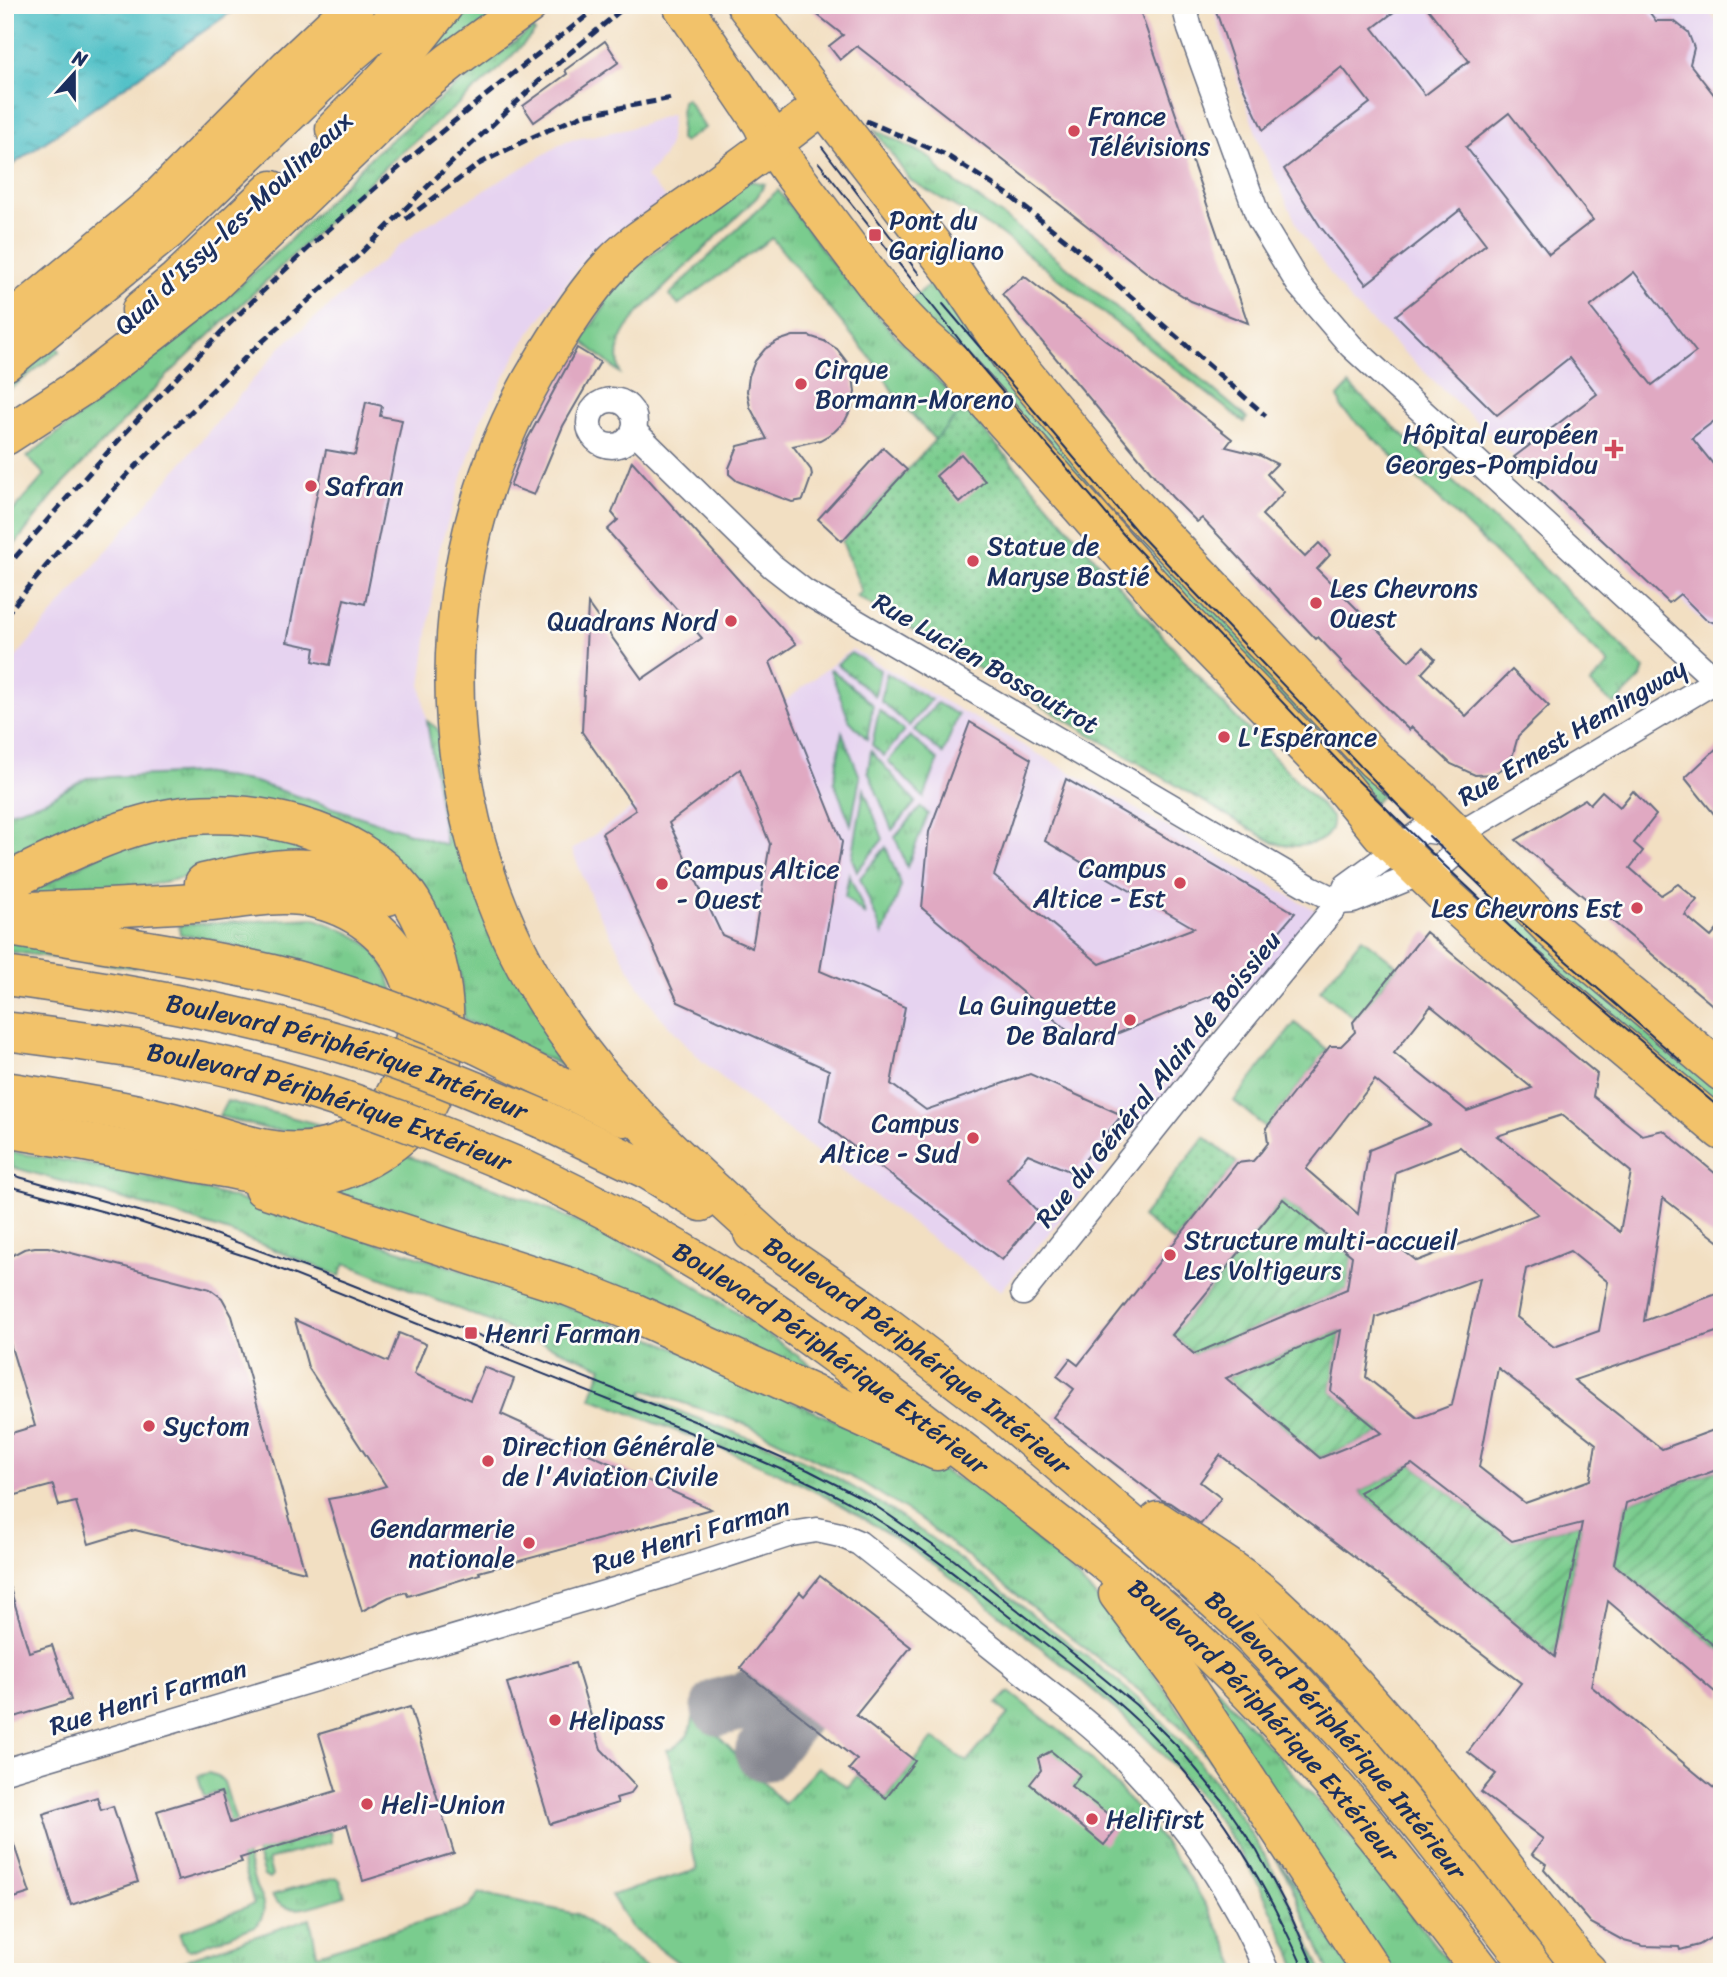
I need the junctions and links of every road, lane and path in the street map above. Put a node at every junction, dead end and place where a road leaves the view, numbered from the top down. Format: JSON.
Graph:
{"nodes":[{"id":1,"x":355,"y":5,"type":"edge"},
{"id":2,"x":444,"y":5,"type":"edge"},
{"id":3,"x":528,"y":5,"type":"edge"},
{"id":4,"x":682,"y":5,"type":"edge"},
{"id":5,"x":746,"y":5,"type":"edge"},
{"id":6,"x":1184,"y":5,"type":"edge"},
{"id":7,"x":410,"y":13,"type":"edge"},
{"id":8,"x":823,"y":105,"type":"junction"},
{"id":9,"x":772,"y":144,"type":"junction"},
{"id":10,"x":5,"y":327,"type":"edge"},
{"id":11,"x":5,"y":362,"type":"edge"},
{"id":12,"x":5,"y":424,"type":"edge"},
{"id":13,"x":634,"y":432,"type":"dead end"},
{"id":14,"x":5,"y":436,"type":"edge"},
{"id":15,"x":1720,"y":681,"type":"edge"},
{"id":16,"x":1458,"y":835,"type":"junction"},
{"id":17,"x":1402,"y":864,"type":"junction"},
{"id":18,"x":5,"y":883,"type":"edge"},
{"id":19,"x":1339,"y":902,"type":"junction"},
{"id":20,"x":99,"y":909,"type":"junction"},
{"id":21,"x":5,"y":911,"type":"edge"},
{"id":22,"x":421,"y":920,"type":"junction"},
{"id":23,"x":5,"y":926,"type":"edge"},
{"id":24,"x":5,"y":976,"type":"edge"},
{"id":25,"x":5,"y":1031,"type":"edge"},
{"id":26,"x":1722,"y":1072,"type":"edge"},
{"id":27,"x":5,"y":1091,"type":"edge"},
{"id":28,"x":5,"y":1128,"type":"edge"},
{"id":29,"x":647,"y":1130,"type":"junction"},
{"id":30,"x":1722,"y":1131,"type":"edge"},
{"id":31,"x":174,"y":1159,"type":"junction"},
{"id":32,"x":773,"y":1245,"type":"junction"},
{"id":33,"x":1023,"y":1293,"type":"dead end"},
{"id":34,"x":1000,"y":1412,"type":"junction"},
{"id":35,"x":999,"y":1479,"type":"junction"},
{"id":36,"x":1081,"y":1544,"type":"junction"},
{"id":37,"x":5,"y":1770,"type":"edge"},
{"id":38,"x":1267,"y":1972,"type":"edge"},
{"id":39,"x":1373,"y":1972,"type":"edge"},
{"id":40,"x":1482,"y":1972,"type":"edge"},
{"id":41,"x":1536,"y":1972,"type":"edge"},
{"id":42,"x":1588,"y":1972,"type":"edge"}],
"edges":[{"from":1,"to":10,"type":"main road"},
{"from":2,"to":12,"type":"main road","name":"Quai d'Issy-les-Moulineaux"},
{"from":3,"to":14,"type":"main road"},
{"from":4,"to":9,"type":"main road"},
{"from":5,"to":8,"type":"main road"},
{"from":6,"to":15,"type":"street"},
{"from":7,"to":11,"type":"main road"},
{"from":8,"to":9,"type":"main road"},
{"from":8,"to":16,"type":"main road"},
{"from":9,"to":17,"type":"main road"},
{"from":9,"to":29,"type":"main road"},
{"from":13,"to":19,"type":"street","name":"Rue Lucien Bossoutrot"},
{"from":15,"to":16,"type":"street","name":"Rue Ernest Hemingway"},
{"from":16,"to":17,"type":"street"},
{"from":16,"to":17,"type":"street"},
{"from":16,"to":26,"type":"main road"},
{"from":17,"to":19,"type":"street"},
{"from":17,"to":30,"type":"main road"},
{"from":18,"to":22,"type":"main road"},
{"from":19,"to":33,"type":"street","name":"Rue du Général Alain de Boissieu"},
{"from":20,"to":21,"type":"main road"},
{"from":20,"to":22,"type":"main road"},
{"from":20,"to":27,"type":"main road"},
{"from":22,"to":31,"type":"main road"},
{"from":23,"to":29,"type":"main road","bridge":true},
{"from":24,"to":32,"type":"main road","name":"Boulevard Périphérique Intérieur","bridge":true},
{"from":25,"to":35,"type":"main road","name":"Boulevard Périphérique Extérieur","bridge":true},
{"from":28,"to":31,"type":"main road"},
{"from":29,"to":32,"type":"main road"},
{"from":31,"to":35,"type":"main road"},
{"from":32,"to":34,"type":"main road","name":"Boulevard Périphérique Intérieur"},
{"from":34,"to":41,"type":"main road","name":"Boulevard Périphérique Intérieur"},
{"from":34,"to":42,"type":"main road"},
{"from":35,"to":36,"type":"main road","name":"Boulevard Périphérique Extérieur"},
{"from":36,"to":39,"type":"main road"},
{"from":36,"to":40,"type":"main road","name":"Boulevard Périphérique Extérieur"},
{"from":37,"to":38,"type":"street","name":"Rue Henri Farman"}]}
